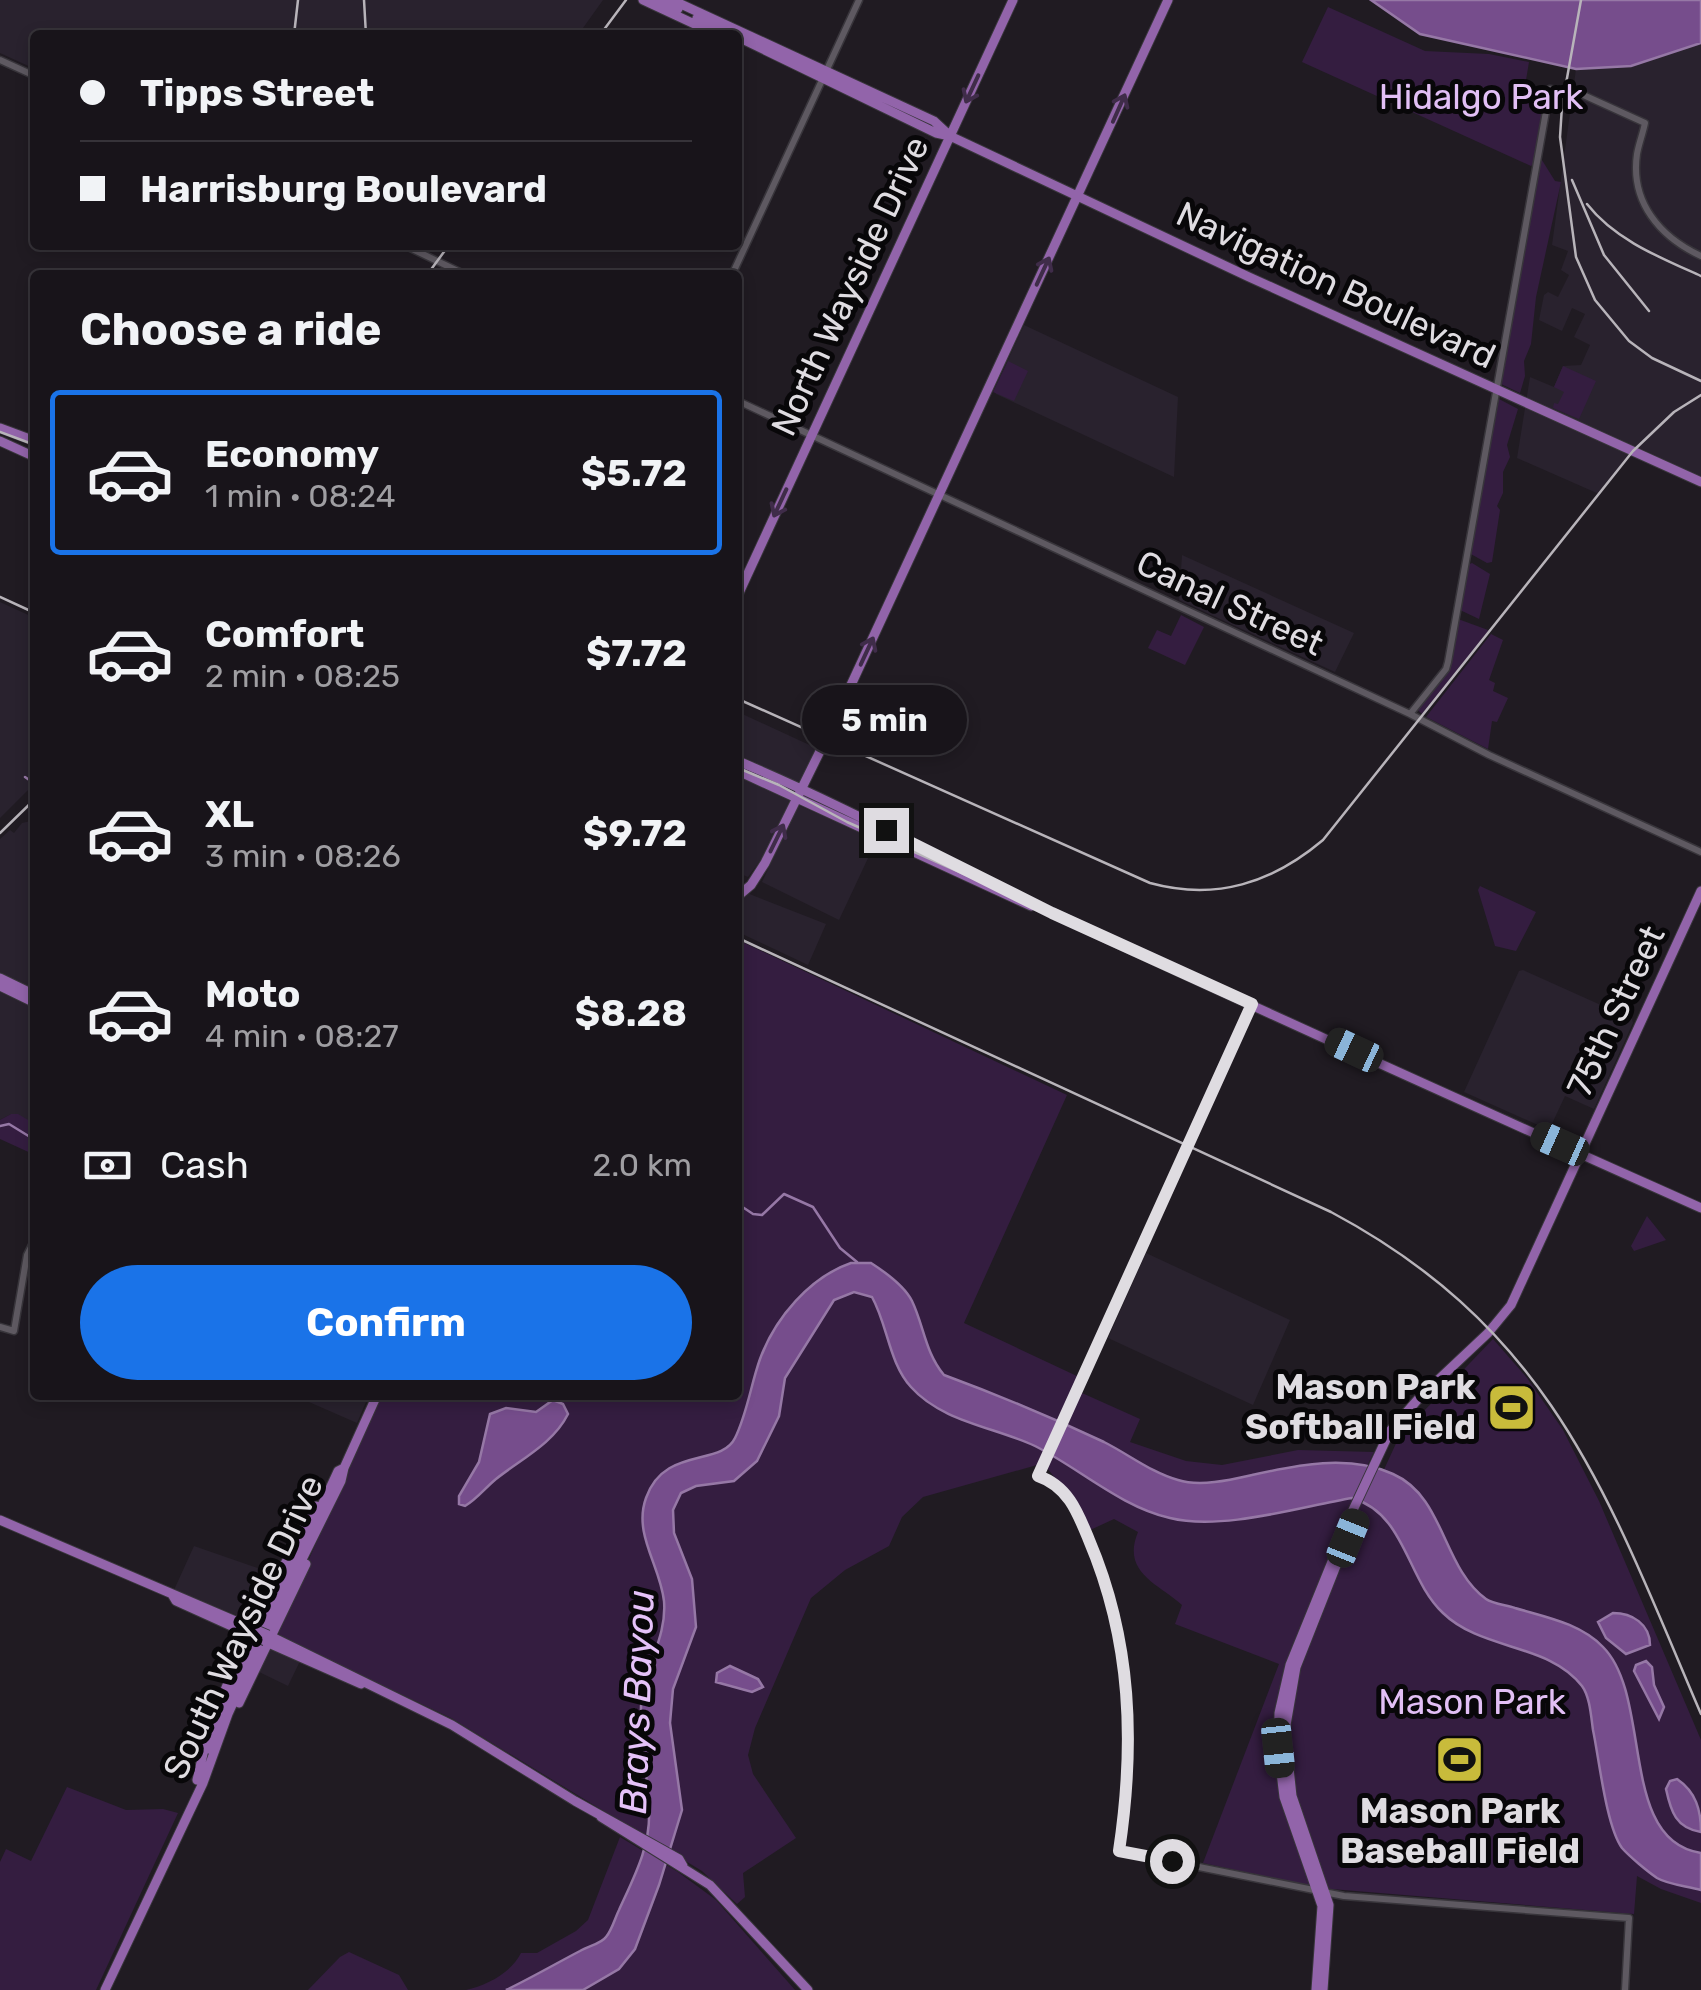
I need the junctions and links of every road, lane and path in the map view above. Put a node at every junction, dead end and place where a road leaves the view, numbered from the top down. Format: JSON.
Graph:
{"nodes":[{"id":1,"x":643,"y":0,"type":"edge"},
{"id":2,"x":658,"y":0,"type":"edge"},
{"id":3,"x":672,"y":0,"type":"edge"},
{"id":4,"x":686,"y":0,"type":"edge"},
{"id":5,"x":860,"y":0,"type":"edge"},
{"id":6,"x":1013,"y":0,"type":"edge"},
{"id":7,"x":1168,"y":0,"type":"edge"},
{"id":8,"x":710,"y":21,"type":"junction"},
{"id":9,"x":707,"y":30,"type":"edge"},
{"id":10,"x":723,"y":30,"type":"edge"},
{"id":11,"x":732,"y":30,"type":"edge"},
{"id":12,"x":742,"y":34,"type":"edge"},
{"id":13,"x":742,"y":42,"type":"edge"},
{"id":14,"x":0,"y":60,"type":"edge"},
{"id":15,"x":807,"y":61,"type":"junction"},
{"id":16,"x":30,"y":74,"type":"edge"},
{"id":17,"x":824,"y":74,"type":"junction"},
{"id":18,"x":950,"y":136,"type":"junction"},
{"id":19,"x":1078,"y":197,"type":"junction"},
{"id":20,"x":414,"y":250,"type":"edge"},
{"id":21,"x":1701,"y":256,"type":"edge"},
{"id":22,"x":456,"y":270,"type":"edge"},
{"id":23,"x":734,"y":270,"type":"edge"},
{"id":24,"x":1498,"y":390,"type":"junction"},
{"id":25,"x":742,"y":403,"type":"edge"},
{"id":26,"x":1,"y":434,"type":"edge"},
{"id":27,"x":811,"y":435,"type":"junction"},
{"id":28,"x":30,"y":437,"type":"edge"},
{"id":29,"x":30,"y":451,"type":"edge"},
{"id":30,"x":1701,"y":482,"type":"edge"},
{"id":31,"x":939,"y":495,"type":"junction"},
{"id":32,"x":742,"y":587,"type":"edge"},
{"id":33,"x":1410,"y":714,"type":"junction"},
{"id":34,"x":742,"y":762,"type":"edge"},
{"id":35,"x":742,"y":773,"type":"edge"},
{"id":36,"x":799,"y":794,"type":"junction"},
{"id":37,"x":1701,"y":852,"type":"edge"},
{"id":38,"x":1701,"y":891,"type":"edge"},
{"id":39,"x":742,"y":893,"type":"edge"},
{"id":40,"x":0,"y":978,"type":"edge"},
{"id":41,"x":0,"y":986,"type":"edge"},
{"id":42,"x":30,"y":996,"type":"edge"},
{"id":43,"x":30,"y":997,"type":"edge"},
{"id":44,"x":1252,"y":1004,"type":"junction"},
{"id":45,"x":1580,"y":1153,"type":"junction"},
{"id":46,"x":1701,"y":1208,"type":"edge"},
{"id":47,"x":30,"y":1249,"type":"edge"},
{"id":48,"x":0,"y":1328,"type":"edge"},
{"id":49,"x":374,"y":1400,"type":"edge"},
{"id":50,"x":340,"y":1474,"type":"junction"},
{"id":51,"x":0,"y":1520,"type":"edge"},
{"id":52,"x":251,"y":1631,"type":"junction"},
{"id":53,"x":268,"y":1639,"type":"junction"},
{"id":54,"x":200,"y":1782,"type":"junction"},
{"id":55,"x":1322,"y":1892,"type":"junction"},
{"id":56,"x":106,"y":1990,"type":"edge"},
{"id":57,"x":808,"y":1990,"type":"edge"},
{"id":58,"x":1320,"y":1990,"type":"edge"},
{"id":59,"x":1624,"y":1990,"type":"edge"}],
"edges":[{"from":1,"to":9,"type":"main road"},
{"from":2,"to":8,"type":"main road","name":"Navigation Boulevard"},
{"from":3,"to":8,"type":"main road","name":"Navigation Boulevard"},
{"from":4,"to":15,"type":"main road"},
{"from":5,"to":17,"type":"street"},
{"from":6,"to":18,"type":"main road","name":"North Wayside Drive","one_way":true},
{"from":19,"to":7,"type":"main road","one_way":true},
{"from":8,"to":10,"type":"main road","name":"Navigation Boulevard"},
{"from":8,"to":11,"type":"main road","name":"Navigation Boulevard"},
{"from":12,"to":15,"type":"main road","name":"Navigation Boulevard"},
{"from":13,"to":17,"type":"main road","name":"Navigation Boulevard"},
{"from":14,"to":16,"type":"street"},
{"from":15,"to":17,"type":"main road","name":"Navigation Boulevard"},
{"from":17,"to":18,"type":"main road","name":"Navigation Boulevard"},
{"from":17,"to":23,"type":"street"},
{"from":18,"to":19,"type":"main road","name":"Navigation Boulevard"},
{"from":18,"to":27,"type":"main road","name":"North Wayside Drive"},
{"from":19,"to":24,"type":"main road","name":"Navigation Boulevard"},
{"from":31,"to":19,"type":"main road","one_way":true},
{"from":20,"to":22,"type":"street"},
{"from":21,"to":24,"type":"street"},
{"from":24,"to":30,"type":"main road","name":"Navigation Boulevard"},
{"from":24,"to":33,"type":"street"},
{"from":25,"to":27,"type":"street","name":"Canal Street"},
{"from":26,"to":28,"type":"main road"},
{"from":26,"to":29,"type":"main road"},
{"from":27,"to":31,"type":"street","name":"Canal Street"},
{"from":27,"to":32,"type":"main road","name":"North Wayside Drive","one_way":true},
{"from":31,"to":33,"type":"street","name":"Canal Street"},
{"from":36,"to":31,"type":"main road","one_way":true},
{"from":33,"to":37,"type":"street","name":"Canal Street"},
{"from":34,"to":36,"type":"main road"},
{"from":35,"to":36,"type":"main road"},
{"from":39,"to":36,"type":"main road","one_way":true},
{"from":36,"to":44,"type":"main road"},
{"from":38,"to":45,"type":"main road","name":"75th Street"},
{"from":40,"to":42,"type":"main road"},
{"from":41,"to":43,"type":"main road"},
{"from":44,"to":45,"type":"main road"},
{"from":44,"to":55,"type":"street"},
{"from":45,"to":46,"type":"main road"},
{"from":45,"to":55,"type":"main road","name":"75th Street"},
{"from":47,"to":48,"type":"street"},
{"from":49,"to":50,"type":"main road","name":"South Wayside Drive"},
{"from":50,"to":52,"type":"main road"},
{"from":50,"to":53,"type":"main road"},
{"from":50,"to":54,"type":"main road","name":"South Wayside Drive"},
{"from":51,"to":52,"type":"main road"},
{"from":52,"to":53,"type":"main road","bridge":true},
{"from":52,"to":54,"type":"main road"},
{"from":53,"to":54,"type":"main road"},
{"from":53,"to":57,"type":"main road"},
{"from":54,"to":56,"type":"main road","name":"South Wayside Drive"},
{"from":55,"to":58,"type":"main road","name":"75th Street"},
{"from":55,"to":59,"type":"street"}]}
